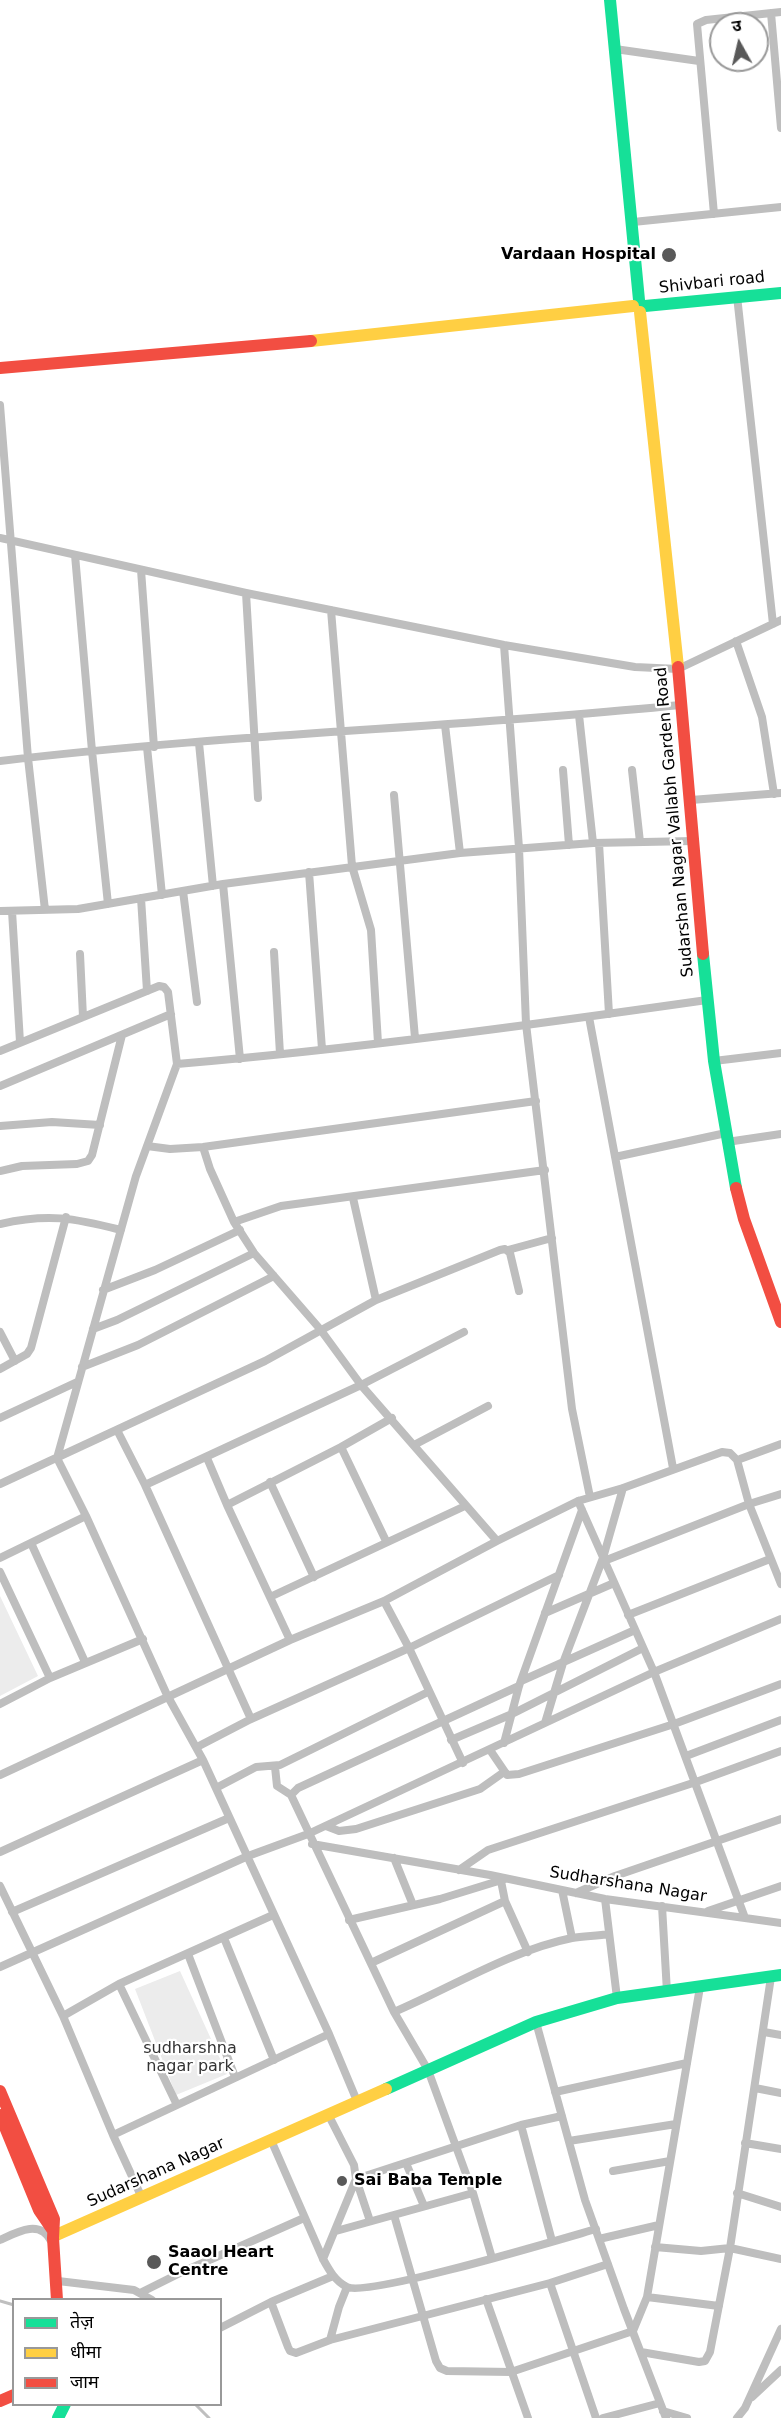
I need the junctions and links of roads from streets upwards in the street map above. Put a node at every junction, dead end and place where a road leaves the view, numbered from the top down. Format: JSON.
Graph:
{"nodes":[{"id":1,"x":610,"y":0,"type":"edge"},
{"id":2,"x":781,"y":12,"type":"edge"},
{"id":3,"x":771,"y":13,"type":"junction"},
{"id":4,"x":615,"y":50,"type":"junction"},
{"id":5,"x":699,"y":61,"type":"junction"},
{"id":6,"x":781,"y":128,"type":"edge"},
{"id":7,"x":781,"y":207,"type":"edge"},
{"id":8,"x":714,"y":214,"type":"junction"},
{"id":9,"x":633,"y":222,"type":"junction"},
{"id":10,"x":781,"y":292,"type":"edge"},
{"id":11,"x":737,"y":296,"type":"junction"},
{"id":12,"x":639,"y":306,"type":"junction"},
{"id":13,"x":0,"y":368,"type":"edge"},
{"id":14,"x":0,"y":405,"type":"edge"},
{"id":15,"x":0,"y":538,"type":"edge"},
{"id":16,"x":10,"y":540,"type":"junction"},
{"id":17,"x":75,"y":555,"type":"junction"},
{"id":18,"x":141,"y":570,"type":"junction"},
{"id":19,"x":246,"y":593,"type":"junction"},
{"id":20,"x":331,"y":610,"type":"junction"},
{"id":21,"x":777,"y":622,"type":"edge"},
{"id":22,"x":736,"y":641,"type":"junction"},
{"id":23,"x":504,"y":645,"type":"junction"},
{"id":24,"x":678,"y":669,"type":"junction"},
{"id":25,"x":680,"y":705,"type":"junction"},
{"id":26,"x":579,"y":715,"type":"junction"},
{"id":27,"x":508,"y":721,"type":"junction"},
{"id":28,"x":445,"y":724,"type":"junction"},
{"id":29,"x":341,"y":730,"type":"junction"},
{"id":30,"x":253,"y":739,"type":"junction"},
{"id":31,"x":199,"y":743,"type":"junction"},
{"id":32,"x":150,"y":747,"type":"junction"},
{"id":33,"x":92,"y":751,"type":"junction"},
{"id":34,"x":28,"y":758,"type":"junction"},
{"id":35,"x":0,"y":761,"type":"edge"},
{"id":36,"x":563,"y":770,"type":"dead end"},
{"id":37,"x":632,"y":770,"type":"dead end"},
{"id":38,"x":778,"y":793,"type":"edge"},
{"id":39,"x":394,"y":795,"type":"dead end"},
{"id":40,"x":258,"y":798,"type":"dead end"},
{"id":41,"x":691,"y":800,"type":"junction"},
{"id":42,"x":694,"y":841,"type":"junction"},
{"id":43,"x":640,"y":842,"type":"junction"},
{"id":44,"x":596,"y":843,"type":"junction"},
{"id":45,"x":569,"y":845,"type":"junction"},
{"id":46,"x":519,"y":848,"type":"junction"},
{"id":47,"x":460,"y":853,"type":"junction"},
{"id":48,"x":399,"y":860,"type":"junction"},
{"id":49,"x":352,"y":866,"type":"junction"},
{"id":50,"x":309,"y":872,"type":"junction"},
{"id":51,"x":223,"y":884,"type":"junction"},
{"id":52,"x":213,"y":886,"type":"junction"},
{"id":53,"x":183,"y":891,"type":"junction"},
{"id":54,"x":162,"y":895,"type":"junction"},
{"id":55,"x":141,"y":898,"type":"junction"},
{"id":56,"x":108,"y":904,"type":"junction"},
{"id":57,"x":12,"y":910,"type":"junction"},
{"id":58,"x":45,"y":910,"type":"junction"},
{"id":59,"x":0,"y":911,"type":"edge"},
{"id":60,"x":274,"y":952,"type":"dead end"},
{"id":61,"x":80,"y":954,"type":"dead end"},
{"id":62,"x":147,"y":991,"type":"junction"},
{"id":63,"x":707,"y":1000,"type":"junction"},
{"id":64,"x":197,"y":1002,"type":"dead end"},
{"id":65,"x":171,"y":1014,"type":"junction"},
{"id":66,"x":609,"y":1014,"type":"junction"},
{"id":67,"x":83,"y":1017,"type":"junction"},
{"id":68,"x":589,"y":1017,"type":"junction"},
{"id":69,"x":526,"y":1024,"type":"junction"},
{"id":70,"x":122,"y":1035,"type":"junction"},
{"id":71,"x":415,"y":1038,"type":"junction"},
{"id":72,"x":20,"y":1042,"type":"junction"},
{"id":73,"x":378,"y":1042,"type":"junction"},
{"id":74,"x":322,"y":1049,"type":"junction"},
{"id":75,"x":0,"y":1051,"type":"edge"},
{"id":76,"x":781,"y":1053,"type":"edge"},
{"id":77,"x":280,"y":1054,"type":"junction"},
{"id":78,"x":240,"y":1059,"type":"junction"},
{"id":79,"x":714,"y":1061,"type":"junction"},
{"id":80,"x":177,"y":1064,"type":"junction"},
{"id":81,"x":0,"y":1086,"type":"edge"},
{"id":82,"x":536,"y":1101,"type":"junction"},
{"id":83,"x":100,"y":1125,"type":"junction"},
{"id":84,"x":0,"y":1126,"type":"edge"},
{"id":85,"x":781,"y":1134,"type":"edge"},
{"id":86,"x":726,"y":1138,"type":"junction"},
{"id":87,"x":147,"y":1146,"type":"junction"},
{"id":88,"x":203,"y":1147,"type":"junction"},
{"id":89,"x":615,"y":1157,"type":"junction"},
{"id":90,"x":545,"y":1170,"type":"junction"},
{"id":91,"x":0,"y":1171,"type":"edge"},
{"id":92,"x":353,"y":1198,"type":"junction"},
{"id":93,"x":66,"y":1217,"type":"junction"},
{"id":94,"x":0,"y":1224,"type":"edge"},
{"id":95,"x":237,"y":1226,"type":"junction"},
{"id":96,"x":121,"y":1230,"type":"junction"},
{"id":97,"x":552,"y":1238,"type":"junction"},
{"id":98,"x":508,"y":1250,"type":"junction"},
{"id":99,"x":254,"y":1253,"type":"junction"},
{"id":100,"x":274,"y":1276,"type":"junction"},
{"id":101,"x":103,"y":1290,"type":"junction"},
{"id":102,"x":519,"y":1291,"type":"dead end"},
{"id":103,"x":376,"y":1300,"type":"junction"},
{"id":104,"x":781,"y":1322,"type":"edge"},
{"id":105,"x":93,"y":1329,"type":"junction"},
{"id":106,"x":320,"y":1329,"type":"junction"},
{"id":107,"x":0,"y":1332,"type":"edge"},
{"id":108,"x":464,"y":1332,"type":"dead end"},
{"id":109,"x":15,"y":1361,"type":"junction"},
{"id":110,"x":82,"y":1367,"type":"junction"},
{"id":111,"x":0,"y":1369,"type":"edge"},
{"id":112,"x":77,"y":1382,"type":"junction"},
{"id":113,"x":361,"y":1385,"type":"junction"},
{"id":114,"x":488,"y":1406,"type":"dead end"},
{"id":115,"x":0,"y":1418,"type":"edge"},
{"id":116,"x":392,"y":1418,"type":"junction"},
{"id":117,"x":117,"y":1430,"type":"junction"},
{"id":118,"x":781,"y":1444,"type":"edge"},
{"id":119,"x":414,"y":1445,"type":"junction"},
{"id":120,"x":340,"y":1447,"type":"junction"},
{"id":121,"x":57,"y":1458,"type":"junction"},
{"id":122,"x":207,"y":1458,"type":"junction"},
{"id":123,"x":737,"y":1460,"type":"junction"},
{"id":124,"x":673,"y":1468,"type":"junction"},
{"id":125,"x":270,"y":1482,"type":"junction"},
{"id":126,"x":0,"y":1484,"type":"edge"},
{"id":127,"x":145,"y":1485,"type":"junction"},
{"id":128,"x":623,"y":1488,"type":"junction"},
{"id":129,"x":781,"y":1494,"type":"edge"},
{"id":130,"x":590,"y":1497,"type":"junction"},
{"id":131,"x":749,"y":1504,"type":"junction"},
{"id":132,"x":226,"y":1505,"type":"junction"},
{"id":133,"x":580,"y":1505,"type":"junction"},
{"id":134,"x":465,"y":1506,"type":"junction"},
{"id":135,"x":86,"y":1516,"type":"junction"},
{"id":136,"x":386,"y":1541,"type":"junction"},
{"id":137,"x":496,"y":1541,"type":"junction"},
{"id":138,"x":31,"y":1543,"type":"junction"},
{"id":139,"x":0,"y":1558,"type":"edge"},
{"id":140,"x":770,"y":1558,"type":"junction"},
{"id":141,"x":604,"y":1560,"type":"junction"},
{"id":142,"x":0,"y":1572,"type":"edge"},
{"id":143,"x":559,"y":1575,"type":"junction"},
{"id":144,"x":314,"y":1577,"type":"junction"},
{"id":145,"x":614,"y":1583,"type":"junction"},
{"id":146,"x":781,"y":1584,"type":"edge"},
{"id":147,"x":589,"y":1594,"type":"junction"},
{"id":148,"x":270,"y":1597,"type":"junction"},
{"id":149,"x":384,"y":1601,"type":"junction"},
{"id":150,"x":545,"y":1613,"type":"junction"},
{"id":151,"x":628,"y":1615,"type":"junction"},
{"id":152,"x":781,"y":1619,"type":"edge"},
{"id":153,"x":635,"y":1630,"type":"junction"},
{"id":154,"x":143,"y":1639,"type":"junction"},
{"id":155,"x":290,"y":1640,"type":"junction"},
{"id":156,"x":409,"y":1648,"type":"junction"},
{"id":157,"x":643,"y":1648,"type":"junction"},
{"id":158,"x":86,"y":1662,"type":"junction"},
{"id":159,"x":563,"y":1663,"type":"junction"},
{"id":160,"x":227,"y":1669,"type":"junction"},
{"id":161,"x":654,"y":1672,"type":"junction"},
{"id":162,"x":50,"y":1678,"type":"junction"},
{"id":163,"x":520,"y":1683,"type":"junction"},
{"id":164,"x":781,"y":1684,"type":"edge"},
{"id":165,"x":428,"y":1692,"type":"junction"},
{"id":166,"x":555,"y":1692,"type":"junction"},
{"id":167,"x":167,"y":1695,"type":"junction"},
{"id":168,"x":0,"y":1704,"type":"edge"},
{"id":169,"x":512,"y":1714,"type":"junction"},
{"id":170,"x":251,"y":1719,"type":"junction"},
{"id":171,"x":781,"y":1720,"type":"edge"},
{"id":172,"x":443,"y":1722,"type":"junction"},
{"id":173,"x":545,"y":1723,"type":"junction"},
{"id":174,"x":674,"y":1724,"type":"junction"},
{"id":175,"x":451,"y":1740,"type":"junction"},
{"id":176,"x":504,"y":1743,"type":"junction"},
{"id":177,"x":197,"y":1747,"type":"junction"},
{"id":178,"x":490,"y":1750,"type":"junction"},
{"id":179,"x":781,"y":1751,"type":"edge"},
{"id":180,"x":686,"y":1756,"type":"junction"},
{"id":181,"x":203,"y":1760,"type":"junction"},
{"id":182,"x":463,"y":1763,"type":"junction"},
{"id":183,"x":275,"y":1767,"type":"junction"},
{"id":184,"x":504,"y":1772,"type":"junction"},
{"id":185,"x":0,"y":1775,"type":"edge"},
{"id":186,"x":696,"y":1782,"type":"junction"},
{"id":187,"x":216,"y":1788,"type":"junction"},
{"id":188,"x":291,"y":1796,"type":"junction"},
{"id":189,"x":230,"y":1818,"type":"junction"},
{"id":190,"x":781,"y":1819,"type":"edge"},
{"id":191,"x":326,"y":1826,"type":"junction"},
{"id":192,"x":308,"y":1834,"type":"junction"},
{"id":193,"x":718,"y":1841,"type":"junction"},
{"id":194,"x":312,"y":1844,"type":"junction"},
{"id":195,"x":0,"y":1852,"type":"edge"},
{"id":196,"x":248,"y":1856,"type":"junction"},
{"id":197,"x":394,"y":1858,"type":"junction"},
{"id":198,"x":459,"y":1870,"type":"junction"},
{"id":199,"x":503,"y":1880,"type":"junction"},
{"id":200,"x":0,"y":1886,"type":"edge"},
{"id":201,"x":781,"y":1886,"type":"edge"},
{"id":202,"x":562,"y":1890,"type":"junction"},
{"id":203,"x":576,"y":1893,"type":"junction"},
{"id":204,"x":605,"y":1899,"type":"junction"},
{"id":205,"x":506,"y":1901,"type":"junction"},
{"id":206,"x":740,"y":1902,"type":"junction"},
{"id":207,"x":412,"y":1905,"type":"junction"},
{"id":208,"x":662,"y":1906,"type":"junction"},
{"id":209,"x":7,"y":1909,"type":"edge"},
{"id":210,"x":705,"y":1912,"type":"junction"},
{"id":211,"x":273,"y":1915,"type":"junction"},
{"id":212,"x":745,"y":1918,"type":"junction"},
{"id":213,"x":349,"y":1920,"type":"junction"},
{"id":214,"x":781,"y":1923,"type":"edge"},
{"id":215,"x":609,"y":1934,"type":"junction"},
{"id":216,"x":224,"y":1938,"type":"junction"},
{"id":217,"x":572,"y":1938,"type":"junction"},
{"id":218,"x":528,"y":1952,"type":"junction"},
{"id":219,"x":32,"y":1954,"type":"junction"},
{"id":220,"x":188,"y":1954,"type":"junction"},
{"id":221,"x":371,"y":1963,"type":"junction"},
{"id":222,"x":0,"y":1967,"type":"edge"},
{"id":223,"x":776,"y":1976,"type":"edge"},
{"id":224,"x":119,"y":1984,"type":"junction"},
{"id":225,"x":700,"y":1987,"type":"junction"},
{"id":226,"x":667,"y":1992,"type":"junction"},
{"id":227,"x":617,"y":1998,"type":"junction"},
{"id":228,"x":394,"y":2012,"type":"junction"},
{"id":229,"x":63,"y":2016,"type":"junction"},
{"id":230,"x":536,"y":2022,"type":"junction"},
{"id":231,"x":764,"y":2032,"type":"junction"},
{"id":232,"x":329,"y":2034,"type":"junction"},
{"id":233,"x":781,"y":2035,"type":"edge"},
{"id":234,"x":274,"y":2060,"type":"junction"},
{"id":235,"x":687,"y":2063,"type":"junction"},
{"id":236,"x":428,"y":2070,"type":"junction"},
{"id":237,"x":235,"y":2077,"type":"junction"},
{"id":238,"x":755,"y":2088,"type":"junction"},
{"id":239,"x":0,"y":2091,"type":"edge"},
{"id":240,"x":555,"y":2092,"type":"junction"},
{"id":241,"x":781,"y":2093,"type":"edge"},
{"id":242,"x":357,"y":2101,"type":"junction"},
{"id":243,"x":177,"y":2105,"type":"junction"},
{"id":244,"x":328,"y":2114,"type":"junction"},
{"id":245,"x":0,"y":2115,"type":"edge"},
{"id":246,"x":562,"y":2116,"type":"junction"},
{"id":247,"x":676,"y":2124,"type":"junction"},
{"id":248,"x":521,"y":2125,"type":"junction"},
{"id":249,"x":113,"y":2135,"type":"junction"},
{"id":250,"x":271,"y":2140,"type":"junction"},
{"id":251,"x":569,"y":2141,"type":"junction"},
{"id":252,"x":745,"y":2144,"type":"junction"},
{"id":253,"x":457,"y":2147,"type":"junction"},
{"id":254,"x":781,"y":2149,"type":"edge"},
{"id":255,"x":670,"y":2161,"type":"junction"},
{"id":256,"x":406,"y":2163,"type":"junction"},
{"id":257,"x":613,"y":2171,"type":"dead end"},
{"id":258,"x":356,"y":2179,"type":"junction"},
{"id":259,"x":473,"y":2193,"type":"junction"},
{"id":260,"x":737,"y":2193,"type":"junction"},
{"id":261,"x":142,"y":2198,"type":"junction"},
{"id":262,"x":424,"y":2206,"type":"junction"},
{"id":263,"x":781,"y":2207,"type":"edge"},
{"id":264,"x":394,"y":2215,"type":"junction"},
{"id":265,"x":304,"y":2218,"type":"junction"},
{"id":266,"x":370,"y":2221,"type":"junction"},
{"id":267,"x":659,"y":2225,"type":"junction"},
{"id":268,"x":596,"y":2229,"type":"junction"},
{"id":269,"x":336,"y":2231,"type":"junction"},
{"id":270,"x":54,"y":2237,"type":"junction"},
{"id":271,"x":599,"y":2239,"type":"junction"},
{"id":272,"x":0,"y":2240,"type":"edge"},
{"id":273,"x":552,"y":2241,"type":"junction"},
{"id":274,"x":655,"y":2247,"type":"junction"},
{"id":275,"x":730,"y":2248,"type":"junction"},
{"id":276,"x":492,"y":2258,"type":"junction"},
{"id":277,"x":323,"y":2259,"type":"junction"},
{"id":278,"x":781,"y":2259,"type":"edge"},
{"id":279,"x":608,"y":2264,"type":"junction"},
{"id":280,"x":333,"y":2276,"type":"junction"},
{"id":281,"x":413,"y":2278,"type":"junction"},
{"id":282,"x":58,"y":2281,"type":"junction"},
{"id":283,"x":549,"y":2283,"type":"junction"},
{"id":284,"x":347,"y":2287,"type":"junction"},
{"id":285,"x":142,"y":2292,"type":"junction"},
{"id":286,"x":647,"y":2297,"type":"junction"},
{"id":287,"x":57,"y":2298,"type":"edge"},
{"id":288,"x":150,"y":2298,"type":"edge"},
{"id":289,"x":486,"y":2299,"type":"junction"},
{"id":290,"x":271,"y":2302,"type":"junction"},
{"id":291,"x":719,"y":2306,"type":"junction"},
{"id":292,"x":422,"y":2315,"type":"junction"},
{"id":293,"x":222,"y":2327,"type":"edge"},
{"id":294,"x":781,"y":2329,"type":"edge"},
{"id":295,"x":633,"y":2331,"type":"junction"},
{"id":296,"x":330,"y":2340,"type":"junction"},
{"id":297,"x":641,"y":2352,"type":"junction"},
{"id":298,"x":573,"y":2353,"type":"junction"},
{"id":299,"x":781,"y":2370,"type":"edge"},
{"id":300,"x":511,"y":2372,"type":"junction"},
{"id":301,"x":748,"y":2402,"type":"junction"},
{"id":302,"x":663,"y":2410,"type":"edge"},
{"id":303,"x":528,"y":2418,"type":"edge"},
{"id":304,"x":596,"y":2418,"type":"edge"},
{"id":305,"x":603,"y":2418,"type":"edge"},
{"id":306,"x":687,"y":2418,"type":"edge"},
{"id":307,"x":739,"y":2418,"type":"edge"}],
"edges":[{"from":1,"to":4,"type":"street","name":"Sudarshan Nagar Vallabh Garden Road"},
{"from":2,"to":3,"type":"street"},
{"from":3,"to":5,"type":"street"},
{"from":3,"to":6,"type":"street"},
{"from":4,"to":5,"type":"street"},
{"from":4,"to":9,"type":"street","name":"Sudarshan Nagar Vallabh Garden Road"},
{"from":5,"to":8,"type":"street"},
{"from":7,"to":8,"type":"street"},
{"from":8,"to":9,"type":"street"},
{"from":9,"to":12,"type":"street","name":"Sudarshan Nagar Vallabh Garden Road"},
{"from":10,"to":11,"type":"street","name":"Shivbari road"},
{"from":11,"to":12,"type":"street","name":"Shivbari road"},
{"from":11,"to":21,"type":"street"},
{"from":12,"to":13,"type":"street","name":"Shivbari road"},
{"from":12,"to":24,"type":"street","name":"Sudarshan Nagar Vallabh Garden Road"},
{"from":14,"to":16,"type":"street"},
{"from":15,"to":16,"type":"street"},
{"from":16,"to":17,"type":"street"},
{"from":16,"to":34,"type":"street"},
{"from":17,"to":18,"type":"street"},
{"from":17,"to":33,"type":"street"},
{"from":18,"to":19,"type":"street"},
{"from":18,"to":32,"type":"street"},
{"from":19,"to":20,"type":"street"},
{"from":19,"to":30,"type":"street"},
{"from":20,"to":23,"type":"street"},
{"from":20,"to":29,"type":"street"},
{"from":21,"to":22,"type":"street"},
{"from":22,"to":24,"type":"street"},
{"from":22,"to":38,"type":"street"},
{"from":23,"to":24,"type":"street"},
{"from":23,"to":27,"type":"street"},
{"from":24,"to":25,"type":"street","name":"Sudarshan Nagar Vallabh Garden Road"},
{"from":25,"to":26,"type":"street"},
{"from":25,"to":41,"type":"street","name":"Sudarshan Nagar Vallabh Garden Road"},
{"from":26,"to":27,"type":"street"},
{"from":26,"to":44,"type":"street"},
{"from":27,"to":28,"type":"street"},
{"from":27,"to":46,"type":"street"},
{"from":28,"to":29,"type":"street"},
{"from":28,"to":47,"type":"street"},
{"from":29,"to":30,"type":"street"},
{"from":29,"to":49,"type":"street"},
{"from":30,"to":31,"type":"street"},
{"from":30,"to":40,"type":"street"},
{"from":31,"to":32,"type":"street"},
{"from":31,"to":52,"type":"street"},
{"from":32,"to":33,"type":"street"},
{"from":32,"to":54,"type":"street"},
{"from":33,"to":34,"type":"street"},
{"from":33,"to":56,"type":"street"},
{"from":34,"to":35,"type":"street"},
{"from":34,"to":58,"type":"street"},
{"from":36,"to":45,"type":"street"},
{"from":37,"to":43,"type":"street"},
{"from":38,"to":41,"type":"street"},
{"from":39,"to":48,"type":"street"},
{"from":41,"to":42,"type":"street","name":"Sudarshan Nagar Vallabh Garden Road"},
{"from":42,"to":43,"type":"street"},
{"from":42,"to":63,"type":"street","name":"Sudarshan Nagar Vallabh Garden Road"},
{"from":43,"to":44,"type":"street"},
{"from":44,"to":45,"type":"street"},
{"from":44,"to":66,"type":"street"},
{"from":45,"to":46,"type":"street"},
{"from":46,"to":47,"type":"street"},
{"from":46,"to":69,"type":"street"},
{"from":47,"to":48,"type":"street"},
{"from":48,"to":49,"type":"street"},
{"from":48,"to":71,"type":"street"},
{"from":49,"to":50,"type":"street"},
{"from":49,"to":73,"type":"street"},
{"from":50,"to":51,"type":"street"},
{"from":50,"to":74,"type":"street"},
{"from":51,"to":52,"type":"street"},
{"from":51,"to":78,"type":"street"},
{"from":52,"to":53,"type":"street"},
{"from":53,"to":54,"type":"street"},
{"from":53,"to":64,"type":"street"},
{"from":54,"to":55,"type":"street"},
{"from":55,"to":56,"type":"street"},
{"from":55,"to":62,"type":"street"},
{"from":56,"to":58,"type":"street"},
{"from":57,"to":58,"type":"street"},
{"from":57,"to":59,"type":"street"},
{"from":57,"to":72,"type":"street"},
{"from":60,"to":77,"type":"street"},
{"from":61,"to":67,"type":"street"},
{"from":62,"to":65,"type":"street"},
{"from":62,"to":67,"type":"street"},
{"from":63,"to":66,"type":"street"},
{"from":63,"to":79,"type":"street","name":"Sudarshan Nagar Vallabh Garden Road"},
{"from":65,"to":70,"type":"street"},
{"from":65,"to":80,"type":"street"},
{"from":66,"to":68,"type":"street"},
{"from":67,"to":72,"type":"street"},
{"from":68,"to":69,"type":"street"},
{"from":68,"to":89,"type":"street"},
{"from":69,"to":71,"type":"street"},
{"from":69,"to":82,"type":"street"},
{"from":70,"to":81,"type":"street"},
{"from":70,"to":83,"type":"street"},
{"from":71,"to":73,"type":"street"},
{"from":72,"to":75,"type":"street"},
{"from":73,"to":74,"type":"street"},
{"from":74,"to":77,"type":"street"},
{"from":76,"to":79,"type":"street"},
{"from":77,"to":78,"type":"street"},
{"from":78,"to":80,"type":"street"},
{"from":79,"to":86,"type":"street","name":"Sudarshan Nagar Vallabh Garden Road"},
{"from":80,"to":87,"type":"street"},
{"from":82,"to":88,"type":"street"},
{"from":82,"to":90,"type":"street"},
{"from":83,"to":84,"type":"street"},
{"from":83,"to":91,"type":"street"},
{"from":85,"to":86,"type":"street"},
{"from":86,"to":89,"type":"street"},
{"from":86,"to":104,"type":"street","name":"Sudarshan Nagar Vallabh Garden Road"},
{"from":87,"to":88,"type":"street"},
{"from":87,"to":96,"type":"street"},
{"from":88,"to":95,"type":"street"},
{"from":89,"to":124,"type":"street"},
{"from":90,"to":92,"type":"street"},
{"from":90,"to":97,"type":"street"},
{"from":92,"to":95,"type":"street"},
{"from":92,"to":103,"type":"street"},
{"from":93,"to":94,"type":"street"},
{"from":93,"to":96,"type":"street"},
{"from":93,"to":109,"type":"street"},
{"from":95,"to":99,"type":"street"},
{"from":95,"to":101,"type":"street"},
{"from":96,"to":101,"type":"street"},
{"from":97,"to":98,"type":"street"},
{"from":97,"to":130,"type":"street"},
{"from":98,"to":102,"type":"street"},
{"from":98,"to":103,"type":"street"},
{"from":99,"to":100,"type":"street"},
{"from":99,"to":105,"type":"street"},
{"from":100,"to":106,"type":"street"},
{"from":100,"to":110,"type":"street"},
{"from":101,"to":105,"type":"street"},
{"from":103,"to":106,"type":"street"},
{"from":105,"to":110,"type":"street"},
{"from":106,"to":113,"type":"street"},
{"from":106,"to":117,"type":"street"},
{"from":107,"to":109,"type":"street"},
{"from":108,"to":113,"type":"street"},
{"from":109,"to":111,"type":"street"},
{"from":110,"to":112,"type":"street"},
{"from":112,"to":115,"type":"street"},
{"from":112,"to":121,"type":"street"},
{"from":113,"to":116,"type":"street"},
{"from":113,"to":122,"type":"street"},
{"from":114,"to":119,"type":"street"},
{"from":116,"to":119,"type":"street"},
{"from":116,"to":120,"type":"street"},
{"from":117,"to":121,"type":"street"},
{"from":117,"to":127,"type":"street"},
{"from":118,"to":123,"type":"street"},
{"from":119,"to":134,"type":"street"},
{"from":120,"to":125,"type":"street"},
{"from":120,"to":136,"type":"street"},
{"from":121,"to":126,"type":"street"},
{"from":121,"to":135,"type":"street"},
{"from":122,"to":127,"type":"street"},
{"from":122,"to":132,"type":"street"},
{"from":123,"to":124,"type":"street"},
{"from":123,"to":131,"type":"street"},
{"from":124,"to":128,"type":"street"},
{"from":125,"to":132,"type":"street"},
{"from":125,"to":144,"type":"street"},
{"from":127,"to":160,"type":"street"},
{"from":128,"to":130,"type":"street"},
{"from":128,"to":141,"type":"street"},
{"from":129,"to":131,"type":"street"},
{"from":130,"to":133,"type":"street"},
{"from":131,"to":140,"type":"street"},
{"from":131,"to":141,"type":"street"},
{"from":132,"to":148,"type":"street"},
{"from":133,"to":137,"type":"street"},
{"from":133,"to":141,"type":"street"},
{"from":133,"to":143,"type":"street"},
{"from":134,"to":136,"type":"street"},
{"from":134,"to":137,"type":"street"},
{"from":135,"to":138,"type":"street"},
{"from":135,"to":154,"type":"street"},
{"from":136,"to":144,"type":"street"},
{"from":137,"to":149,"type":"street"},
{"from":138,"to":139,"type":"street"},
{"from":138,"to":158,"type":"street"},
{"from":140,"to":146,"type":"street"},
{"from":140,"to":151,"type":"street"},
{"from":141,"to":145,"type":"street"},
{"from":141,"to":147,"type":"street"},
{"from":142,"to":162,"type":"street"},
{"from":143,"to":150,"type":"street"},
{"from":143,"to":156,"type":"street"},
{"from":144,"to":148,"type":"street"},
{"from":145,"to":147,"type":"street"},
{"from":145,"to":151,"type":"street"},
{"from":147,"to":150,"type":"street"},
{"from":147,"to":159,"type":"street"},
{"from":148,"to":155,"type":"street"},
{"from":149,"to":155,"type":"street"},
{"from":149,"to":156,"type":"street"},
{"from":150,"to":163,"type":"street"},
{"from":151,"to":153,"type":"street"},
{"from":152,"to":161,"type":"street"},
{"from":153,"to":157,"type":"street"},
{"from":153,"to":159,"type":"street"},
{"from":154,"to":158,"type":"street"},
{"from":154,"to":167,"type":"street"},
{"from":155,"to":160,"type":"street"},
{"from":156,"to":165,"type":"street"},
{"from":156,"to":170,"type":"street"},
{"from":157,"to":161,"type":"street"},
{"from":157,"to":166,"type":"street"},
{"from":158,"to":162,"type":"street"},
{"from":159,"to":163,"type":"street"},
{"from":159,"to":166,"type":"street"},
{"from":160,"to":167,"type":"street"},
{"from":160,"to":170,"type":"street"},
{"from":161,"to":173,"type":"street"},
{"from":161,"to":174,"type":"street"},
{"from":162,"to":168,"type":"street"},
{"from":163,"to":169,"type":"street"},
{"from":163,"to":172,"type":"street"},
{"from":164,"to":174,"type":"street"},
{"from":165,"to":172,"type":"street"},
{"from":165,"to":183,"type":"street"},
{"from":166,"to":169,"type":"street"},
{"from":166,"to":173,"type":"street"},
{"from":167,"to":177,"type":"street"},
{"from":167,"to":185,"type":"street"},
{"from":169,"to":175,"type":"street"},
{"from":169,"to":176,"type":"street"},
{"from":170,"to":177,"type":"street"},
{"from":171,"to":180,"type":"street"},
{"from":172,"to":175,"type":"street"},
{"from":172,"to":188,"type":"street"},
{"from":173,"to":176,"type":"street"},
{"from":174,"to":180,"type":"street"},
{"from":174,"to":184,"type":"street"},
{"from":175,"to":182,"type":"street"},
{"from":176,"to":178,"type":"street"},
{"from":177,"to":181,"type":"street"},
{"from":178,"to":182,"type":"street"},
{"from":178,"to":184,"type":"street"},
{"from":179,"to":186,"type":"street"},
{"from":180,"to":186,"type":"street"},
{"from":181,"to":187,"type":"street"},
{"from":181,"to":195,"type":"street"},
{"from":182,"to":191,"type":"street"},
{"from":183,"to":187,"type":"street"},
{"from":183,"to":188,"type":"street"},
{"from":184,"to":191,"type":"street"},
{"from":186,"to":193,"type":"street"},
{"from":186,"to":198,"type":"street"},
{"from":187,"to":189,"type":"street"},
{"from":188,"to":192,"type":"street"},
{"from":189,"to":196,"type":"street"},
{"from":189,"to":209,"type":"street"},
{"from":190,"to":193,"type":"street"},
{"from":191,"to":192,"type":"street"},
{"from":192,"to":194,"type":"street"},
{"from":192,"to":196,"type":"street"},
{"from":193,"to":203,"type":"street"},
{"from":193,"to":206,"type":"street"},
{"from":194,"to":197,"type":"street","name":"Sudharshana Nagar"},
{"from":194,"to":213,"type":"street"},
{"from":196,"to":211,"type":"street"},
{"from":196,"to":219,"type":"street"},
{"from":197,"to":198,"type":"street","name":"Sudharshana Nagar"},
{"from":197,"to":207,"type":"street"},
{"from":198,"to":199,"type":"street","name":"Sudharshana Nagar"},
{"from":199,"to":202,"type":"street","name":"Sudharshana Nagar"},
{"from":199,"to":205,"type":"street"},
{"from":199,"to":207,"type":"street","name":"Sudharshana Nagar"},
{"from":200,"to":209,"type":"street"},
{"from":201,"to":206,"type":"street"},
{"from":202,"to":203,"type":"street","name":"Sudharshana Nagar"},
{"from":202,"to":217,"type":"street"},
{"from":203,"to":204,"type":"street","name":"Sudharshana Nagar"},
{"from":204,"to":208,"type":"street","name":"Sudharshana Nagar"},
{"from":204,"to":215,"type":"street"},
{"from":205,"to":218,"type":"street"},
{"from":205,"to":221,"type":"street"},
{"from":206,"to":210,"type":"street"},
{"from":206,"to":212,"type":"street"},
{"from":207,"to":213,"type":"street","name":"Sudharshana Nagar"},
{"from":208,"to":210,"type":"street","name":"Sudharshana Nagar"},
{"from":208,"to":226,"type":"street"},
{"from":209,"to":219,"type":"street"},
{"from":210,"to":212,"type":"street","name":"Sudharshana Nagar"},
{"from":211,"to":216,"type":"street"},
{"from":211,"to":232,"type":"street"},
{"from":212,"to":214,"type":"street","name":"Sudharshana Nagar"},
{"from":213,"to":221,"type":"street"},
{"from":215,"to":217,"type":"street"},
{"from":215,"to":227,"type":"street"},
{"from":216,"to":220,"type":"street"},
{"from":216,"to":234,"type":"street"},
{"from":217,"to":218,"type":"street"},
{"from":218,"to":228,"type":"street"},
{"from":219,"to":222,"type":"street"},
{"from":219,"to":229,"type":"street"},
{"from":220,"to":224,"type":"street"},
{"from":220,"to":237,"type":"street"},
{"from":221,"to":228,"type":"street"},
{"from":223,"to":225,"type":"street"},
{"from":223,"to":231,"type":"street"},
{"from":224,"to":229,"type":"street"},
{"from":224,"to":243,"type":"street"},
{"from":225,"to":226,"type":"street"},
{"from":225,"to":235,"type":"street"},
{"from":226,"to":227,"type":"street"},
{"from":227,"to":230,"type":"street"},
{"from":228,"to":236,"type":"street"},
{"from":229,"to":249,"type":"street"},
{"from":230,"to":236,"type":"street"},
{"from":230,"to":240,"type":"street"},
{"from":231,"to":233,"type":"street"},
{"from":231,"to":238,"type":"street"},
{"from":232,"to":234,"type":"street"},
{"from":232,"to":242,"type":"street"},
{"from":234,"to":237,"type":"street"},
{"from":235,"to":240,"type":"street"},
{"from":235,"to":247,"type":"street"},
{"from":236,"to":242,"type":"street","name":"Sudarshana Nagar"},
{"from":236,"to":253,"type":"street"},
{"from":237,"to":243,"type":"street"},
{"from":238,"to":241,"type":"street"},
{"from":238,"to":252,"type":"street"},
{"from":239,"to":270,"type":"street"},
{"from":240,"to":246,"type":"street"},
{"from":242,"to":244,"type":"street","name":"Sudarshana Nagar"},
{"from":243,"to":249,"type":"street"},
{"from":244,"to":250,"type":"street","name":"Sudarshana Nagar"},
{"from":244,"to":258,"type":"street"},
{"from":245,"to":270,"type":"street"},
{"from":246,"to":248,"type":"street"},
{"from":246,"to":251,"type":"street"},
{"from":247,"to":251,"type":"street"},
{"from":247,"to":255,"type":"street"},
{"from":248,"to":253,"type":"street"},
{"from":248,"to":273,"type":"street"},
{"from":249,"to":261,"type":"street"},
{"from":250,"to":261,"type":"street","name":"Sudarshana Nagar"},
{"from":250,"to":265,"type":"street"},
{"from":251,"to":268,"type":"street"},
{"from":252,"to":254,"type":"street"},
{"from":252,"to":260,"type":"street"},
{"from":253,"to":256,"type":"street"},
{"from":253,"to":259,"type":"street"},
{"from":255,"to":257,"type":"street"},
{"from":255,"to":267,"type":"street"},
{"from":256,"to":258,"type":"street"},
{"from":256,"to":262,"type":"street"},
{"from":258,"to":266,"type":"street"},
{"from":258,"to":269,"type":"street"},
{"from":259,"to":262,"type":"street"},
{"from":259,"to":276,"type":"street"},
{"from":260,"to":263,"type":"street"},
{"from":260,"to":275,"type":"street"},
{"from":261,"to":270,"type":"street","name":"Sudarshana Nagar"},
{"from":262,"to":264,"type":"street"},
{"from":264,"to":266,"type":"street"},
{"from":264,"to":281,"type":"street"},
{"from":265,"to":277,"type":"street"},
{"from":265,"to":285,"type":"street"},
{"from":266,"to":269,"type":"street"},
{"from":267,"to":271,"type":"street"},
{"from":267,"to":274,"type":"street"},
{"from":268,"to":271,"type":"street"},
{"from":268,"to":273,"type":"street"},
{"from":269,"to":277,"type":"street"},
{"from":270,"to":272,"type":"street"},
{"from":270,"to":282,"type":"street"},
{"from":271,"to":279,"type":"street"},
{"from":273,"to":276,"type":"street"},
{"from":274,"to":275,"type":"street"},
{"from":274,"to":286,"type":"street"},
{"from":275,"to":278,"type":"street"},
{"from":275,"to":291,"type":"street"},
{"from":276,"to":281,"type":"street"},
{"from":277,"to":280,"type":"street"},
{"from":279,"to":283,"type":"street"},
{"from":279,"to":295,"type":"street"},
{"from":280,"to":284,"type":"street"},
{"from":280,"to":290,"type":"street"},
{"from":281,"to":284,"type":"street"},
{"from":281,"to":292,"type":"street"},
{"from":282,"to":285,"type":"street"},
{"from":282,"to":287,"type":"street"},
{"from":283,"to":289,"type":"street"},
{"from":283,"to":298,"type":"street"},
{"from":284,"to":296,"type":"street"},
{"from":285,"to":288,"type":"street"},
{"from":286,"to":291,"type":"street"},
{"from":286,"to":295,"type":"street"},
{"from":289,"to":292,"type":"street"},
{"from":289,"to":300,"type":"street"},
{"from":290,"to":293,"type":"street"},
{"from":290,"to":296,"type":"street"},
{"from":291,"to":297,"type":"street"},
{"from":292,"to":296,"type":"street"},
{"from":292,"to":300,"type":"street"},
{"from":294,"to":301,"type":"street"},
{"from":295,"to":297,"type":"street"},
{"from":295,"to":298,"type":"street"},
{"from":297,"to":302,"type":"street"},
{"from":298,"to":300,"type":"street"},
{"from":298,"to":304,"type":"street"},
{"from":299,"to":301,"type":"street"},
{"from":300,"to":303,"type":"street"},
{"from":301,"to":307,"type":"street"},
{"from":302,"to":305,"type":"street"},
{"from":302,"to":306,"type":"street"}]}
